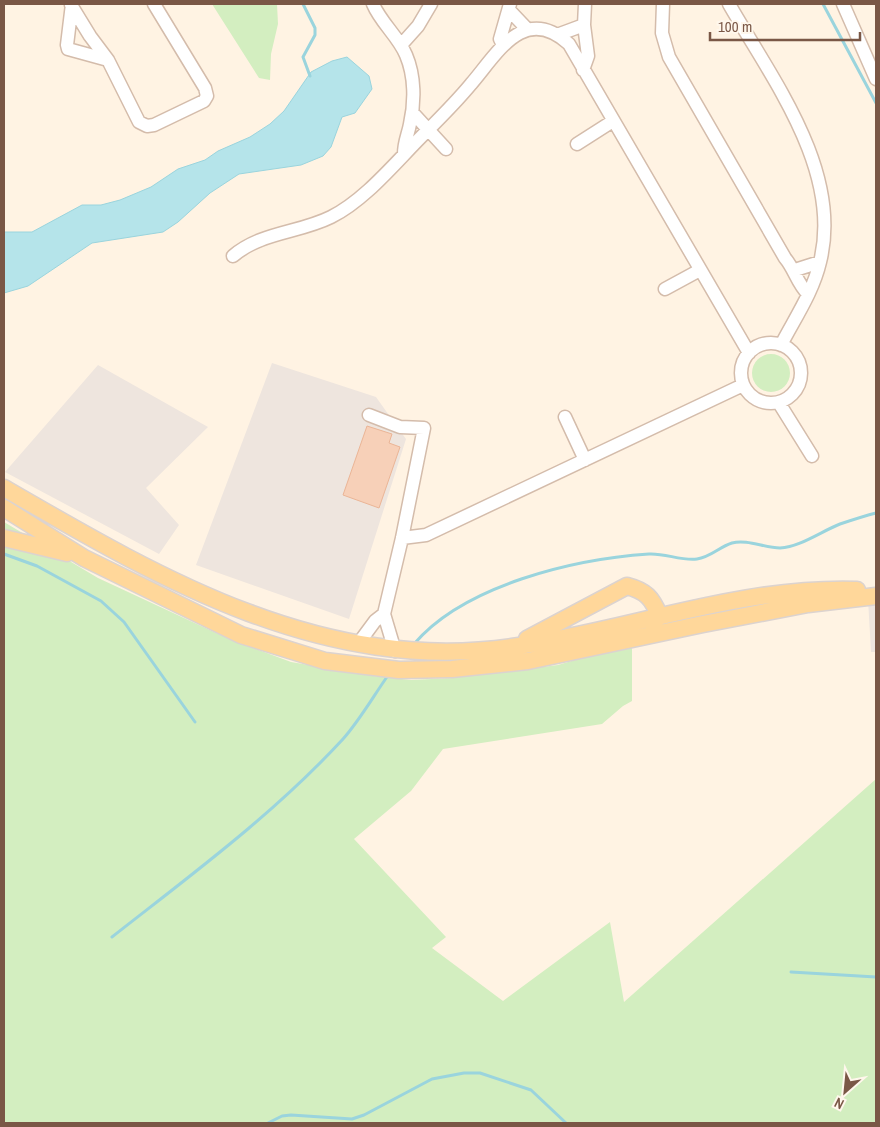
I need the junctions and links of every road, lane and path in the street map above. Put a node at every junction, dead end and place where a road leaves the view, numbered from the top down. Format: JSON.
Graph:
{"nodes":[{"id":1,"x":72,"y":4,"type":"edge"},
{"id":2,"x":154,"y":4,"type":"edge"},
{"id":3,"x":373,"y":4,"type":"edge"},
{"id":4,"x":431,"y":4,"type":"edge"},
{"id":5,"x":585,"y":4,"type":"edge"},
{"id":6,"x":663,"y":4,"type":"edge"},
{"id":7,"x":729,"y":4,"type":"edge"},
{"id":8,"x":843,"y":4,"type":"edge"},
{"id":9,"x":509,"y":7,"type":"edge"},
{"id":10,"x":584,"y":26,"type":"junction"},
{"id":11,"x":528,"y":30,"type":"junction"},
{"id":12,"x":557,"y":35,"type":"junction"},
{"id":13,"x":401,"y":45,"type":"junction"},
{"id":14,"x":503,"y":45,"type":"junction"},
{"id":15,"x":108,"y":60,"type":"junction"},
{"id":16,"x":583,"y":70,"type":"junction"},
{"id":17,"x":876,"y":79,"type":"edge"},
{"id":18,"x":412,"y":112,"type":"junction"},
{"id":19,"x":613,"y":121,"type":"junction"},
{"id":20,"x":428,"y":130,"type":"junction"},
{"id":21,"x":578,"y":144,"type":"dead end"},
{"id":22,"x":446,"y":149,"type":"dead end"},
{"id":23,"x":404,"y":154,"type":"junction"},
{"id":24,"x":233,"y":256,"type":"dead end"},
{"id":25,"x":820,"y":262,"type":"junction"},
{"id":26,"x":700,"y":270,"type":"junction"},
{"id":27,"x":795,"y":270,"type":"junction"},
{"id":28,"x":664,"y":289,"type":"dead end"},
{"id":29,"x":808,"y":294,"type":"junction"},
{"id":30,"x":781,"y":345,"type":"junction"},
{"id":31,"x":749,"y":352,"type":"junction"},
{"id":32,"x":743,"y":385,"type":"junction"},
{"id":33,"x":779,"y":403,"type":"junction"},
{"id":34,"x":369,"y":415,"type":"dead end"},
{"id":35,"x":565,"y":417,"type":"dead end"},
{"id":36,"x":812,"y":456,"type":"dead end"},
{"id":37,"x":584,"y":460,"type":"junction"},
{"id":38,"x":4,"y":489,"type":"edge"},
{"id":39,"x":4,"y":508,"type":"edge"},
{"id":40,"x":4,"y":538,"type":"edge"},
{"id":41,"x":402,"y":538,"type":"junction"},
{"id":42,"x":84,"y":558,"type":"junction"},
{"id":43,"x":876,"y":591,"type":"edge"},
{"id":44,"x":876,"y":596,"type":"edge"},
{"id":45,"x":384,"y":614,"type":"junction"},
{"id":46,"x":659,"y":615,"type":"junction"},
{"id":47,"x":358,"y":644,"type":"junction"},
{"id":48,"x":593,"y":647,"type":"junction"},
{"id":49,"x":512,"y":648,"type":"junction"},
{"id":50,"x":395,"y":651,"type":"junction"}],
"edges":[{"from":1,"to":15,"type":"street"},
{"from":1,"to":15,"type":"street"},
{"from":2,"to":15,"type":"street"},
{"from":3,"to":13,"type":"street"},
{"from":4,"to":13,"type":"street"},
{"from":5,"to":10,"type":"street"},
{"from":6,"to":27,"type":"street"},
{"from":7,"to":25,"type":"street"},
{"from":8,"to":17,"type":"street"},
{"from":9,"to":11,"type":"street"},
{"from":9,"to":14,"type":"street"},
{"from":10,"to":12,"type":"street"},
{"from":10,"to":16,"type":"street"},
{"from":11,"to":12,"type":"street"},
{"from":11,"to":14,"type":"street"},
{"from":12,"to":16,"type":"street"},
{"from":13,"to":18,"type":"street"},
{"from":14,"to":20,"type":"street"},
{"from":16,"to":19,"type":"street"},
{"from":18,"to":20,"type":"street"},
{"from":18,"to":23,"type":"street"},
{"from":19,"to":21,"type":"street"},
{"from":19,"to":26,"type":"street"},
{"from":20,"to":22,"type":"street"},
{"from":20,"to":23,"type":"street"},
{"from":23,"to":24,"type":"street"},
{"from":25,"to":27,"type":"street"},
{"from":25,"to":29,"type":"street"},
{"from":26,"to":28,"type":"street"},
{"from":26,"to":31,"type":"street"},
{"from":27,"to":29,"type":"street"},
{"from":29,"to":30,"type":"street"},
{"from":30,"to":31,"type":"street"},
{"from":30,"to":33,"type":"street"},
{"from":31,"to":32,"type":"street"},
{"from":32,"to":33,"type":"street"},
{"from":32,"to":37,"type":"street"},
{"from":33,"to":36,"type":"street"},
{"from":34,"to":41,"type":"street"},
{"from":35,"to":37,"type":"street"},
{"from":37,"to":41,"type":"street"},
{"from":38,"to":47,"type":"main road"},
{"from":39,"to":42,"type":"main road"},
{"from":40,"to":42,"type":"main road"},
{"from":41,"to":45,"type":"street"},
{"from":42,"to":48,"type":"main road"},
{"from":43,"to":46,"type":"main road"},
{"from":44,"to":48,"type":"main road"},
{"from":45,"to":47,"type":"street"},
{"from":45,"to":50,"type":"street"},
{"from":46,"to":48,"type":"main road"},
{"from":46,"to":49,"type":"main road"},
{"from":46,"to":49,"type":"main road"},
{"from":47,"to":50,"type":"main road"},
{"from":49,"to":50,"type":"main road"}]}
